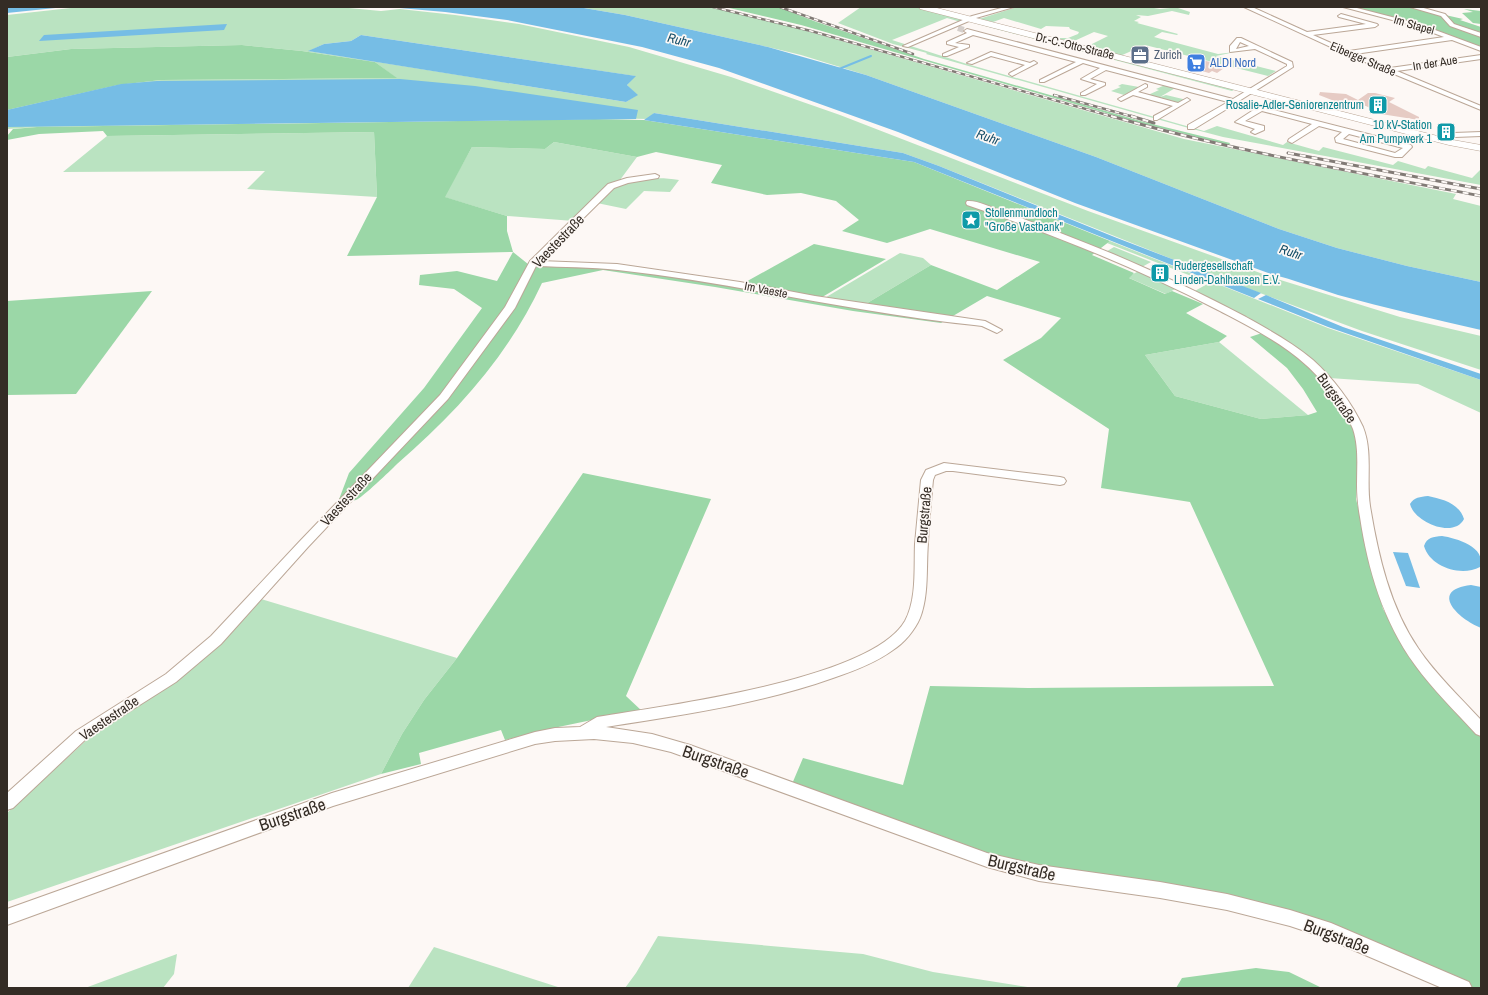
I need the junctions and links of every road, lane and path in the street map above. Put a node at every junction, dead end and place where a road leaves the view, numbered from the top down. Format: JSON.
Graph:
{"nodes":[{"id":1,"x":923,"y":7,"type":"edge"},
{"id":2,"x":1011,"y":7,"type":"edge"},
{"id":3,"x":1247,"y":7,"type":"edge"},
{"id":4,"x":1346,"y":7,"type":"edge"},
{"id":5,"x":1412,"y":7,"type":"edge"},
{"id":6,"x":1341,"y":16,"type":"dead end"},
{"id":7,"x":971,"y":19,"type":"junction"},
{"id":8,"x":1307,"y":34,"type":"junction"},
{"id":9,"x":1481,"y":35,"type":"edge"},
{"id":10,"x":1454,"y":38,"type":"junction"},
{"id":11,"x":906,"y":46,"type":"dead end"},
{"id":12,"x":1256,"y":47,"type":"junction"},
{"id":13,"x":1037,"y":49,"type":"junction"},
{"id":14,"x":1481,"y":49,"type":"edge"},
{"id":15,"x":1347,"y":53,"type":"junction"},
{"id":16,"x":945,"y":55,"type":"dead end"},
{"id":17,"x":1481,"y":56,"type":"edge"},
{"id":18,"x":1017,"y":59,"type":"junction"},
{"id":19,"x":1083,"y":61,"type":"junction"},
{"id":20,"x":970,"y":63,"type":"dead end"},
{"id":21,"x":1106,"y":68,"type":"junction"},
{"id":22,"x":1389,"y":70,"type":"junction"},
{"id":23,"x":1059,"y":73,"type":"junction"},
{"id":24,"x":1012,"y":74,"type":"dead end"},
{"id":25,"x":1068,"y":75,"type":"dead end"},
{"id":26,"x":1042,"y":80,"type":"dead end"},
{"id":27,"x":1145,"y":86,"type":"dead end"},
{"id":28,"x":1181,"y":87,"type":"junction"},
{"id":29,"x":1251,"y":90,"type":"junction"},
{"id":30,"x":1133,"y":93,"type":"junction"},
{"id":31,"x":1083,"y":94,"type":"dead end"},
{"id":32,"x":1162,"y":98,"type":"junction"},
{"id":33,"x":1121,"y":99,"type":"dead end"},
{"id":34,"x":1187,"y":100,"type":"dead end"},
{"id":35,"x":1232,"y":101,"type":"junction"},
{"id":36,"x":1179,"y":102,"type":"junction"},
{"id":37,"x":1261,"y":108,"type":"junction"},
{"id":38,"x":1481,"y":108,"type":"edge"},
{"id":39,"x":1157,"y":118,"type":"dead end"},
{"id":40,"x":1318,"y":123,"type":"junction"},
{"id":41,"x":1191,"y":126,"type":"dead end"},
{"id":42,"x":1258,"y":130,"type":"dead end"},
{"id":43,"x":1348,"y":131,"type":"junction"},
{"id":44,"x":1481,"y":134,"type":"edge"},
{"id":45,"x":1441,"y":140,"type":"junction"},
{"id":46,"x":1292,"y":141,"type":"dead end"},
{"id":47,"x":1481,"y":148,"type":"edge"},
{"id":48,"x":655,"y":176,"type":"dead end"},
{"id":49,"x":970,"y":203,"type":"dead end"},
{"id":50,"x":533,"y":263,"type":"junction"},
{"id":51,"x":997,"y":330,"type":"dead end"},
{"id":52,"x":1060,"y":480,"type":"dead end"},
{"id":53,"x":1481,"y":730,"type":"edge"},
{"id":54,"x":584,"y":732,"type":"junction"},
{"id":55,"x":7,"y":803,"type":"edge"},
{"id":56,"x":7,"y":917,"type":"edge"},
{"id":57,"x":1464,"y":988,"type":"edge"}],
"edges":[{"from":1,"to":7,"type":"street","name":"Dr.-C.-Otto-Straße"},
{"from":2,"to":7,"type":"street"},
{"from":3,"to":8,"type":"street","name":"Eiberger Straße"},
{"from":4,"to":10,"type":"street","name":"Im Stapel"},
{"from":5,"to":9,"type":"street"},
{"from":6,"to":8,"type":"street"},
{"from":7,"to":11,"type":"street"},
{"from":7,"to":29,"type":"street","name":"Dr.-C.-Otto-Straße"},
{"from":8,"to":15,"type":"street","name":"Eiberger Straße"},
{"from":10,"to":14,"type":"street","name":"Im Stapel"},
{"from":10,"to":15,"type":"street"},
{"from":12,"to":12,"type":"street"},
{"from":12,"to":29,"type":"street"},
{"from":13,"to":16,"type":"street"},
{"from":13,"to":18,"type":"street"},
{"from":13,"to":19,"type":"street"},
{"from":15,"to":22,"type":"street","name":"Eiberger Straße"},
{"from":17,"to":22,"type":"street","name":"In der Aue"},
{"from":18,"to":20,"type":"street"},
{"from":18,"to":24,"type":"street"},
{"from":19,"to":21,"type":"street"},
{"from":19,"to":23,"type":"street"},
{"from":21,"to":28,"type":"street"},
{"from":21,"to":31,"type":"street"},
{"from":22,"to":38,"type":"street","name":"Eiberger Straße"},
{"from":23,"to":25,"type":"street"},
{"from":23,"to":26,"type":"street"},
{"from":27,"to":30,"type":"street"},
{"from":28,"to":32,"type":"street"},
{"from":28,"to":35,"type":"street"},
{"from":29,"to":35,"type":"street"},
{"from":29,"to":45,"type":"street","name":"Dr.-C.-Otto-Straße"},
{"from":30,"to":32,"type":"street"},
{"from":30,"to":33,"type":"street"},
{"from":32,"to":36,"type":"street"},
{"from":34,"to":36,"type":"street"},
{"from":35,"to":37,"type":"street"},
{"from":35,"to":41,"type":"street"},
{"from":36,"to":39,"type":"street"},
{"from":37,"to":40,"type":"street"},
{"from":37,"to":42,"type":"street"},
{"from":40,"to":43,"type":"street"},
{"from":40,"to":46,"type":"street"},
{"from":43,"to":43,"type":"street"},
{"from":44,"to":45,"type":"street"},
{"from":45,"to":47,"type":"street","name":"Dr.-C.-Otto-Straße"},
{"from":48,"to":50,"type":"street","name":"Vaestestraße"},
{"from":49,"to":53,"type":"street","name":"Burgstraße"},
{"from":50,"to":51,"type":"street","name":"Im Vaeste"},
{"from":50,"to":55,"type":"street","name":"Vaestestraße"},
{"from":52,"to":54,"type":"street","name":"Burgstraße"},
{"from":54,"to":56,"type":"street","name":"Burgstraße"},
{"from":54,"to":57,"type":"street","name":"Burgstraße"}]}
